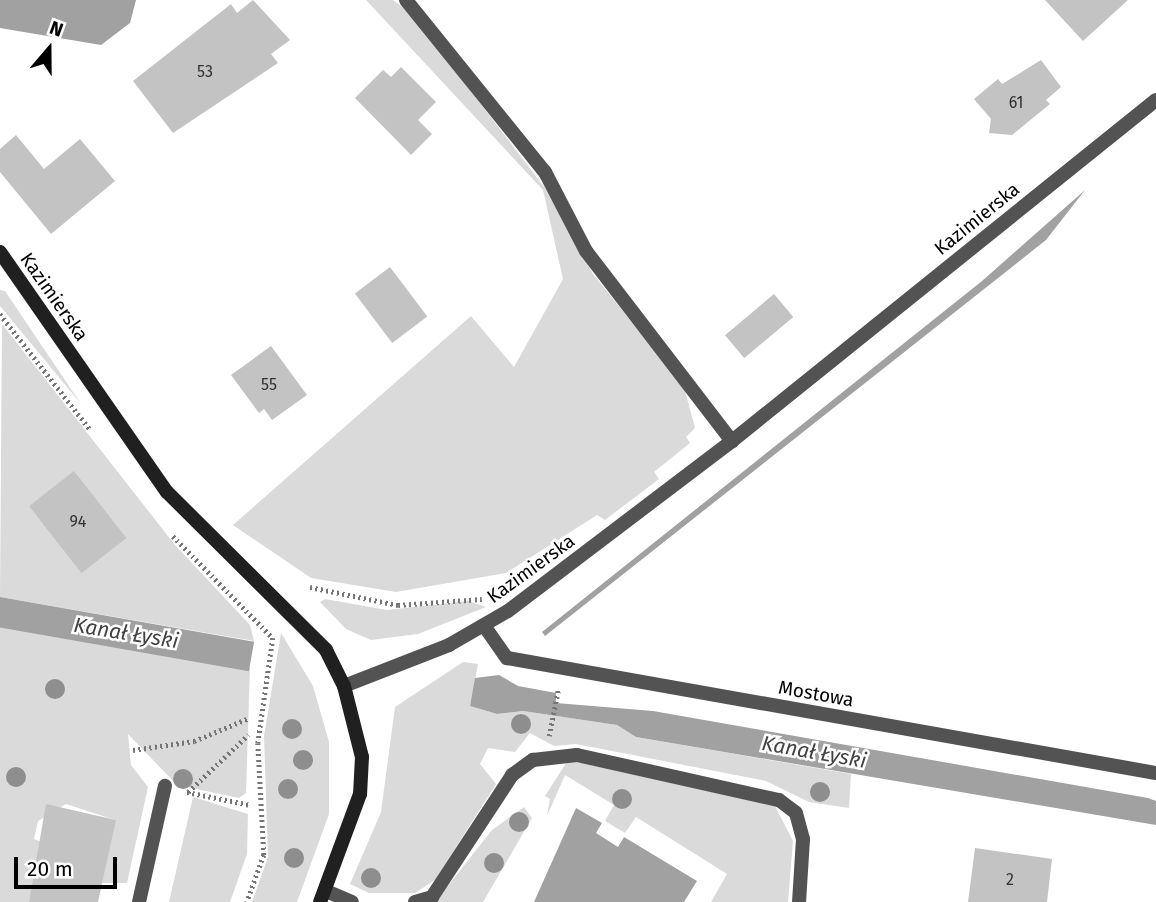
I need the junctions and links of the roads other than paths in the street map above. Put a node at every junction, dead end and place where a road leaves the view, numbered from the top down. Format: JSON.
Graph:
{"nodes":[{"id":1,"x":406,"y":0,"type":"edge"},
{"id":2,"x":1156,"y":100,"type":"edge"},
{"id":3,"x":0,"y":252,"type":"edge"},
{"id":4,"x":732,"y":441,"type":"junction"},
{"id":5,"x":485,"y":627,"type":"junction"},
{"id":6,"x":344,"y":686,"type":"junction"},
{"id":7,"x":1156,"y":773,"type":"edge"},
{"id":8,"x":164,"y":786,"type":"road end"},
{"id":9,"x":323,"y":896,"type":"edge"},
{"id":10,"x":139,"y":902,"type":"edge"},
{"id":11,"x":352,"y":902,"type":"edge"},
{"id":12,"x":415,"y":902,"type":"edge"},
{"id":13,"x":799,"y":902,"type":"edge"}],
"edges":[{"from":1,"to":4,"type":"street"},
{"from":2,"to":4,"type":"street","name":"Kazimierska"},
{"from":3,"to":6,"type":"main road","name":"Kazimierska"},
{"from":4,"to":5,"type":"street","name":"Kazimierska"},
{"from":5,"to":6,"type":"street","name":"Kazimierska"},
{"from":5,"to":7,"type":"street","name":"Mostowa"},
{"from":6,"to":9,"type":"main road"},
{"from":8,"to":10,"type":"street"},
{"from":9,"to":11,"type":"street"},
{"from":12,"to":13,"type":"street"}]}
